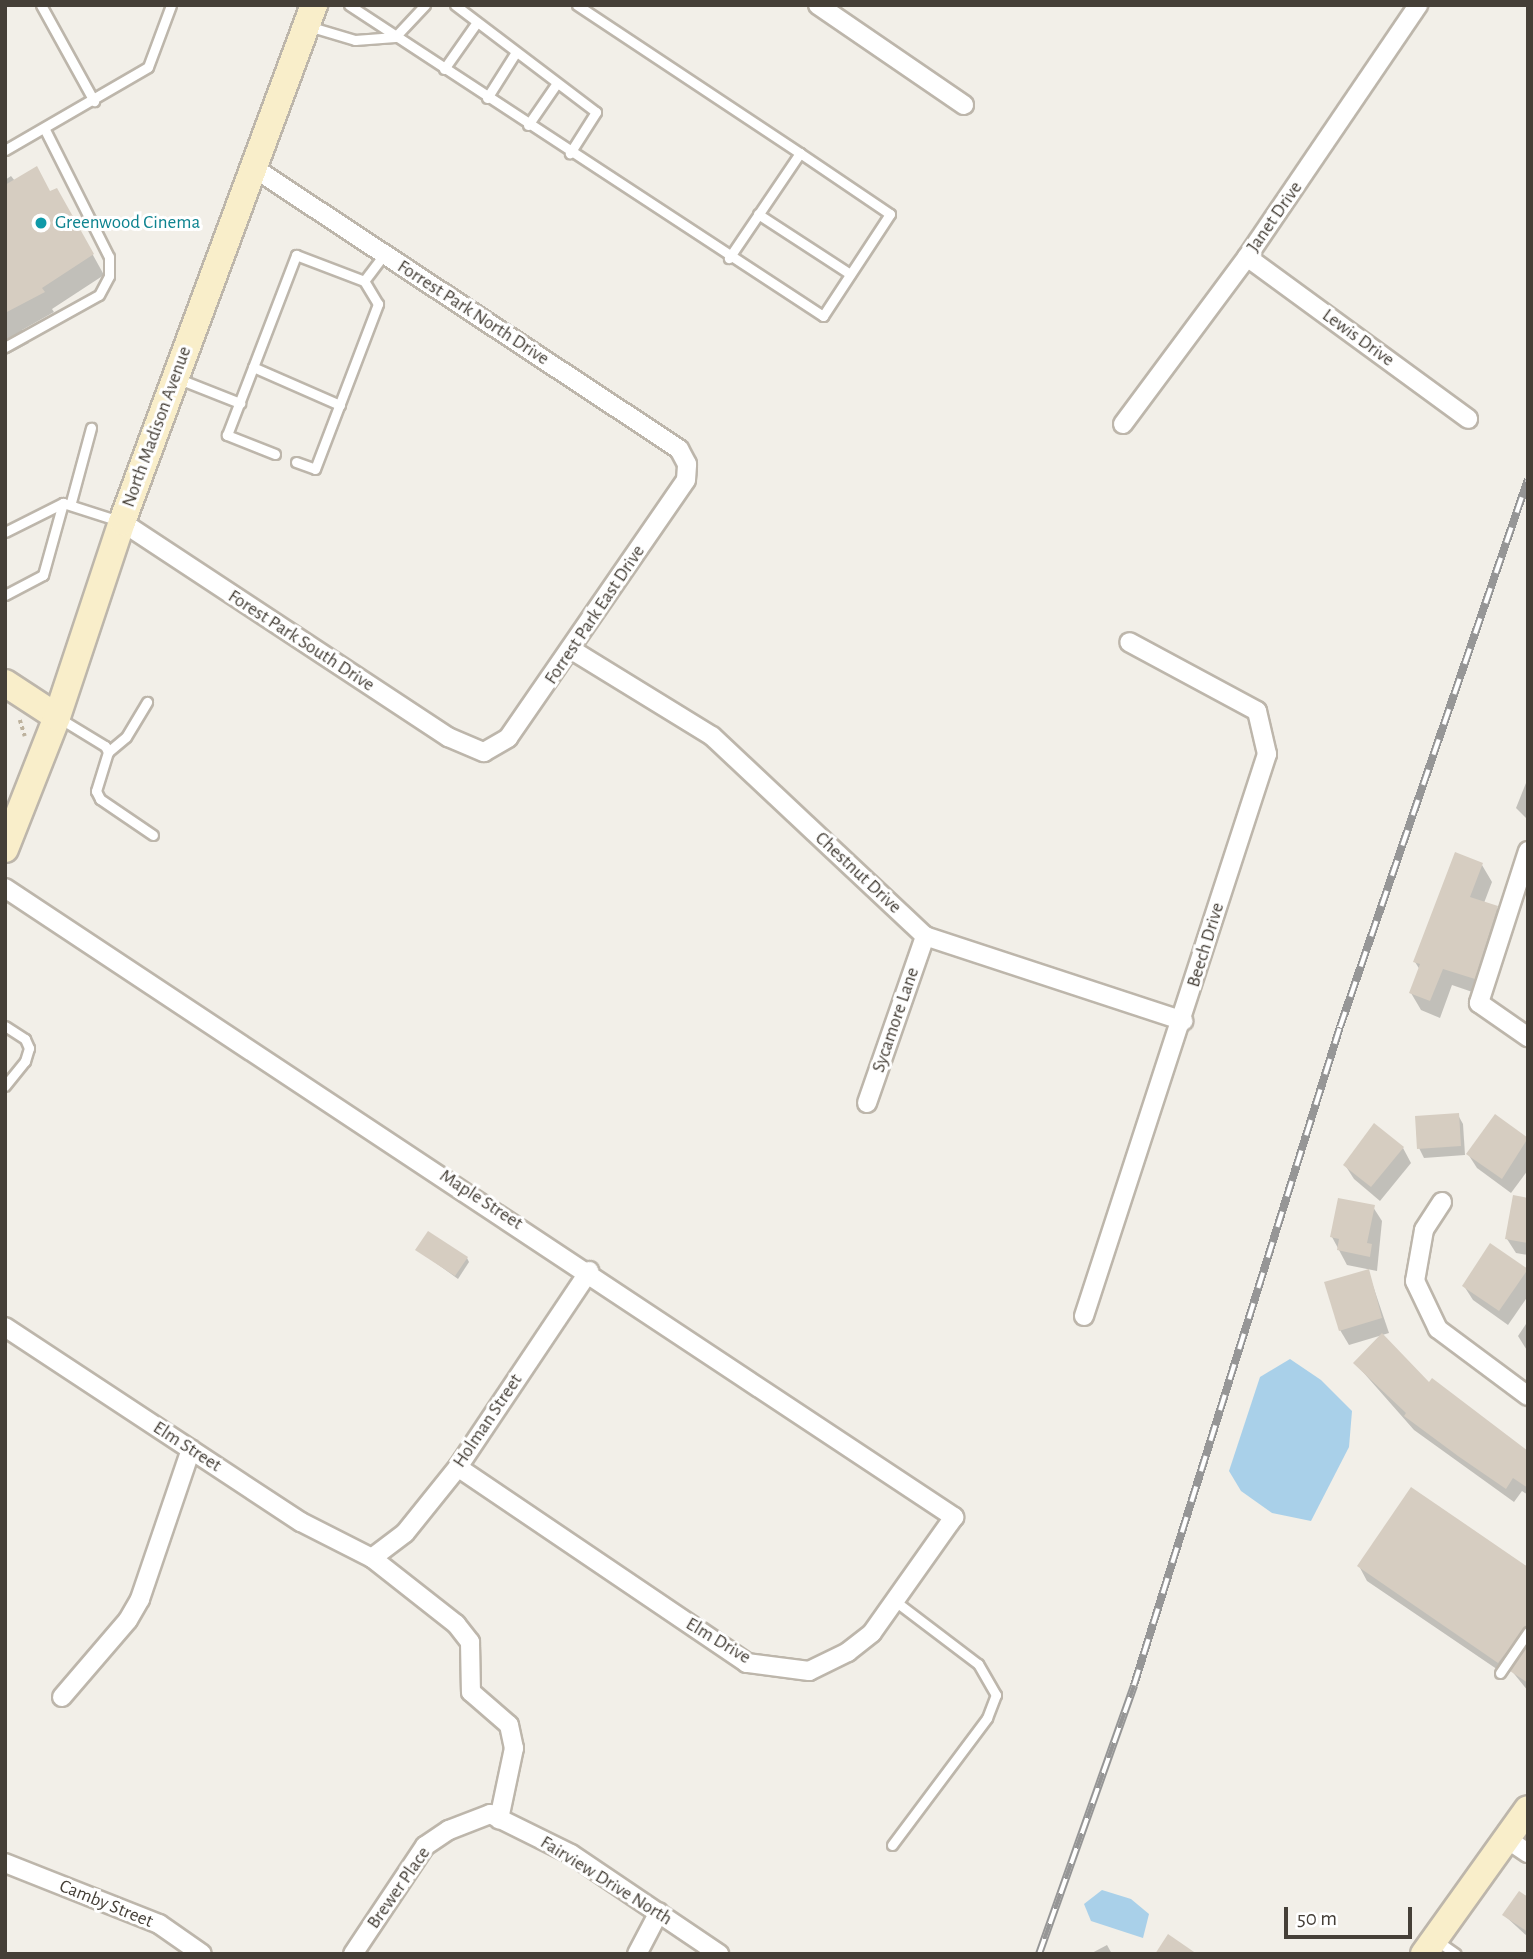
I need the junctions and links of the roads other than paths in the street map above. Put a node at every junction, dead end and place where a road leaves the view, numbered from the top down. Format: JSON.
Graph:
{"nodes":[{"id":1,"x":41,"y":5,"type":"edge"},
{"id":2,"x":171,"y":5,"type":"edge"},
{"id":3,"x":349,"y":5,"type":"edge"},
{"id":4,"x":425,"y":5,"type":"edge"},
{"id":5,"x":454,"y":5,"type":"edge"},
{"id":6,"x":577,"y":5,"type":"edge"},
{"id":7,"x":818,"y":5,"type":"edge"},
{"id":8,"x":1418,"y":5,"type":"edge"},
{"id":9,"x":310,"y":15,"type":"edge"},
{"id":10,"x":477,"y":22,"type":"junction"},
{"id":11,"x":395,"y":37,"type":"junction"},
{"id":12,"x":516,"y":52,"type":"junction"},
{"id":13,"x":444,"y":69,"type":"junction"},
{"id":14,"x":557,"y":83,"type":"junction"},
{"id":15,"x":487,"y":98,"type":"junction"},
{"id":16,"x":94,"y":101,"type":"junction"},
{"id":17,"x":964,"y":106,"type":"dead end"},
{"id":18,"x":528,"y":125,"type":"junction"},
{"id":19,"x":44,"y":128,"type":"junction"},
{"id":20,"x":5,"y":150,"type":"edge"},
{"id":21,"x":570,"y":153,"type":"junction"},
{"id":22,"x":800,"y":153,"type":"junction"},
{"id":23,"x":254,"y":168,"type":"junction"},
{"id":24,"x":758,"y":214,"type":"junction"},
{"id":25,"x":384,"y":254,"type":"junction"},
{"id":26,"x":1247,"y":257,"type":"junction"},
{"id":27,"x":729,"y":258,"type":"junction"},
{"id":28,"x":850,"y":274,"type":"junction"},
{"id":29,"x":365,"y":281,"type":"junction"},
{"id":30,"x":5,"y":346,"type":"edge"},
{"id":31,"x":253,"y":367,"type":"junction"},
{"id":32,"x":175,"y":378,"type":"junction"},
{"id":33,"x":240,"y":403,"type":"junction"},
{"id":34,"x":340,"y":405,"type":"junction"},
{"id":35,"x":1468,"y":419,"type":"dead end"},
{"id":36,"x":1123,"y":424,"type":"dead end"},
{"id":37,"x":91,"y":428,"type":"dead end"},
{"id":38,"x":275,"y":454,"type":"dead end"},
{"id":39,"x":296,"y":461,"type":"dead end"},
{"id":40,"x":687,"y":464,"type":"joint"},
{"id":41,"x":67,"y":503,"type":"junction"},
{"id":42,"x":122,"y":522,"type":"junction"},
{"id":43,"x":5,"y":532,"type":"edge"},
{"id":44,"x":5,"y":595,"type":"edge"},
{"id":45,"x":1129,"y":642,"type":"dead end"},
{"id":46,"x":572,"y":650,"type":"junction"},
{"id":47,"x":5,"y":682,"type":"edge"},
{"id":48,"x":147,"y":702,"type":"dead end"},
{"id":49,"x":57,"y":717,"type":"junction"},
{"id":50,"x":107,"y":752,"type":"junction"},
{"id":51,"x":484,"y":752,"type":"joint"},
{"id":52,"x":153,"y":835,"type":"dead end"},
{"id":53,"x":5,"y":849,"type":"edge"},
{"id":54,"x":1528,"y":851,"type":"edge"},
{"id":55,"x":5,"y":888,"type":"edge"},
{"id":56,"x":925,"y":936,"type":"junction"},
{"id":57,"x":1183,"y":1021,"type":"junction"},
{"id":58,"x":5,"y":1026,"type":"edge"},
{"id":59,"x":1528,"y":1037,"type":"edge"},
{"id":60,"x":5,"y":1086,"type":"edge"},
{"id":61,"x":867,"y":1103,"type":"dead end"},
{"id":62,"x":1443,"y":1202,"type":"dead end"},
{"id":63,"x":589,"y":1271,"type":"junction"},
{"id":64,"x":1084,"y":1316,"type":"dead end"},
{"id":65,"x":5,"y":1326,"type":"edge"},
{"id":66,"x":1528,"y":1396,"type":"edge"},
{"id":67,"x":191,"y":1449,"type":"junction"},
{"id":68,"x":458,"y":1467,"type":"junction"},
{"id":69,"x":954,"y":1517,"type":"joint"},
{"id":70,"x":372,"y":1558,"type":"junction"},
{"id":71,"x":895,"y":1601,"type":"junction"},
{"id":72,"x":1528,"y":1632,"type":"edge"},
{"id":73,"x":1500,"y":1673,"type":"dead end"},
{"id":74,"x":62,"y":1697,"type":"dead end"},
{"id":75,"x":1528,"y":1809,"type":"edge"},
{"id":76,"x":494,"y":1816,"type":"junction"},
{"id":77,"x":892,"y":1845,"type":"dead end"},
{"id":78,"x":1517,"y":1846,"type":"edge"},
{"id":79,"x":5,"y":1863,"type":"edge"},
{"id":80,"x":659,"y":1912,"type":"junction"},
{"id":81,"x":1438,"y":1949,"type":"edge"},
{"id":82,"x":201,"y":1954,"type":"edge"},
{"id":83,"x":352,"y":1954,"type":"edge"},
{"id":84,"x":637,"y":1954,"type":"edge"},
{"id":85,"x":719,"y":1954,"type":"edge"}],
"edges":[{"from":1,"to":16,"type":"lane"},
{"from":2,"to":16,"type":"lane"},
{"from":3,"to":11,"type":"lane"},
{"from":4,"to":11,"type":"lane"},
{"from":5,"to":10,"type":"lane"},
{"from":6,"to":22,"type":"lane"},
{"from":7,"to":17,"type":"street"},
{"from":8,"to":26,"type":"street","name":"Janet Drive"},
{"from":9,"to":11,"type":"lane"},
{"from":9,"to":23,"type":"main road","name":"North Madison Avenue"},
{"from":10,"to":12,"type":"lane"},
{"from":10,"to":13,"type":"lane"},
{"from":11,"to":13,"type":"lane"},
{"from":12,"to":14,"type":"lane"},
{"from":12,"to":15,"type":"lane"},
{"from":13,"to":15,"type":"lane"},
{"from":14,"to":18,"type":"lane"},
{"from":14,"to":21,"type":"lane"},
{"from":15,"to":18,"type":"lane"},
{"from":16,"to":19,"type":"lane"},
{"from":18,"to":21,"type":"lane"},
{"from":19,"to":20,"type":"lane"},
{"from":19,"to":30,"type":"lane"},
{"from":21,"to":27,"type":"lane"},
{"from":22,"to":24,"type":"lane"},
{"from":22,"to":28,"type":"lane"},
{"from":23,"to":25,"type":"street","name":"Forrest Park North Drive"},
{"from":23,"to":32,"type":"main road","name":"North Madison Avenue"},
{"from":24,"to":27,"type":"lane"},
{"from":24,"to":28,"type":"lane"},
{"from":25,"to":29,"type":"lane"},
{"from":25,"to":40,"type":"street","name":"Forrest Park North Drive"},
{"from":26,"to":35,"type":"street","name":"Lewis Drive"},
{"from":26,"to":36,"type":"street","name":"Janet Drive"},
{"from":27,"to":28,"type":"lane"},
{"from":29,"to":31,"type":"lane"},
{"from":29,"to":34,"type":"lane"},
{"from":31,"to":33,"type":"lane"},
{"from":31,"to":34,"type":"lane"},
{"from":32,"to":33,"type":"lane"},
{"from":32,"to":42,"type":"main road","name":"North Madison Avenue"},
{"from":33,"to":38,"type":"lane"},
{"from":34,"to":39,"type":"lane"},
{"from":37,"to":41,"type":"lane"},
{"from":40,"to":46,"type":"street","name":"Forrest Park East Drive"},
{"from":41,"to":42,"type":"lane"},
{"from":41,"to":43,"type":"lane"},
{"from":41,"to":44,"type":"lane"},
{"from":42,"to":49,"type":"main road","name":"North Madison Avenue"},
{"from":42,"to":51,"type":"street","name":"Forest Park South Drive"},
{"from":45,"to":57,"type":"street","name":"Beech Drive"},
{"from":46,"to":51,"type":"street","name":"Forrest Park East Drive"},
{"from":46,"to":56,"type":"street","name":"Chestnut Drive"},
{"from":47,"to":49,"type":"main road"},
{"from":48,"to":50,"type":"lane"},
{"from":49,"to":50,"type":"lane"},
{"from":49,"to":53,"type":"main road","name":"North Madison Avenue"},
{"from":50,"to":52,"type":"lane"},
{"from":54,"to":59,"type":"street"},
{"from":55,"to":63,"type":"street","name":"Maple Street"},
{"from":56,"to":57,"type":"street","name":"Chestnut Drive"},
{"from":56,"to":61,"type":"street","name":"Sycamore Lane"},
{"from":57,"to":64,"type":"street","name":"Beech Drive"},
{"from":58,"to":60,"type":"lane"},
{"from":62,"to":66,"type":"street"},
{"from":63,"to":68,"type":"street","name":"Holman Street"},
{"from":63,"to":69,"type":"street","name":"Maple Street"},
{"from":65,"to":67,"type":"street","name":"Elm Street"},
{"from":67,"to":70,"type":"street","name":"Elm Street"},
{"from":67,"to":74,"type":"street"},
{"from":68,"to":70,"type":"street","name":"Holman Street"},
{"from":68,"to":71,"type":"street","name":"Elm Drive"},
{"from":69,"to":71,"type":"street","name":"Elm Drive"},
{"from":70,"to":76,"type":"street","name":"Elm Street"},
{"from":71,"to":77,"type":"lane"},
{"from":72,"to":73,"type":"lane"},
{"from":75,"to":78,"type":"main road"},
{"from":76,"to":80,"type":"street","name":"Fairview Drive North"},
{"from":76,"to":83,"type":"street","name":"Brewer Place"},
{"from":78,"to":81,"type":"main road"},
{"from":79,"to":82,"type":"street","name":"Camby Street"},
{"from":80,"to":84,"type":"street"},
{"from":80,"to":85,"type":"street","name":"Fairview Drive North"}]}
